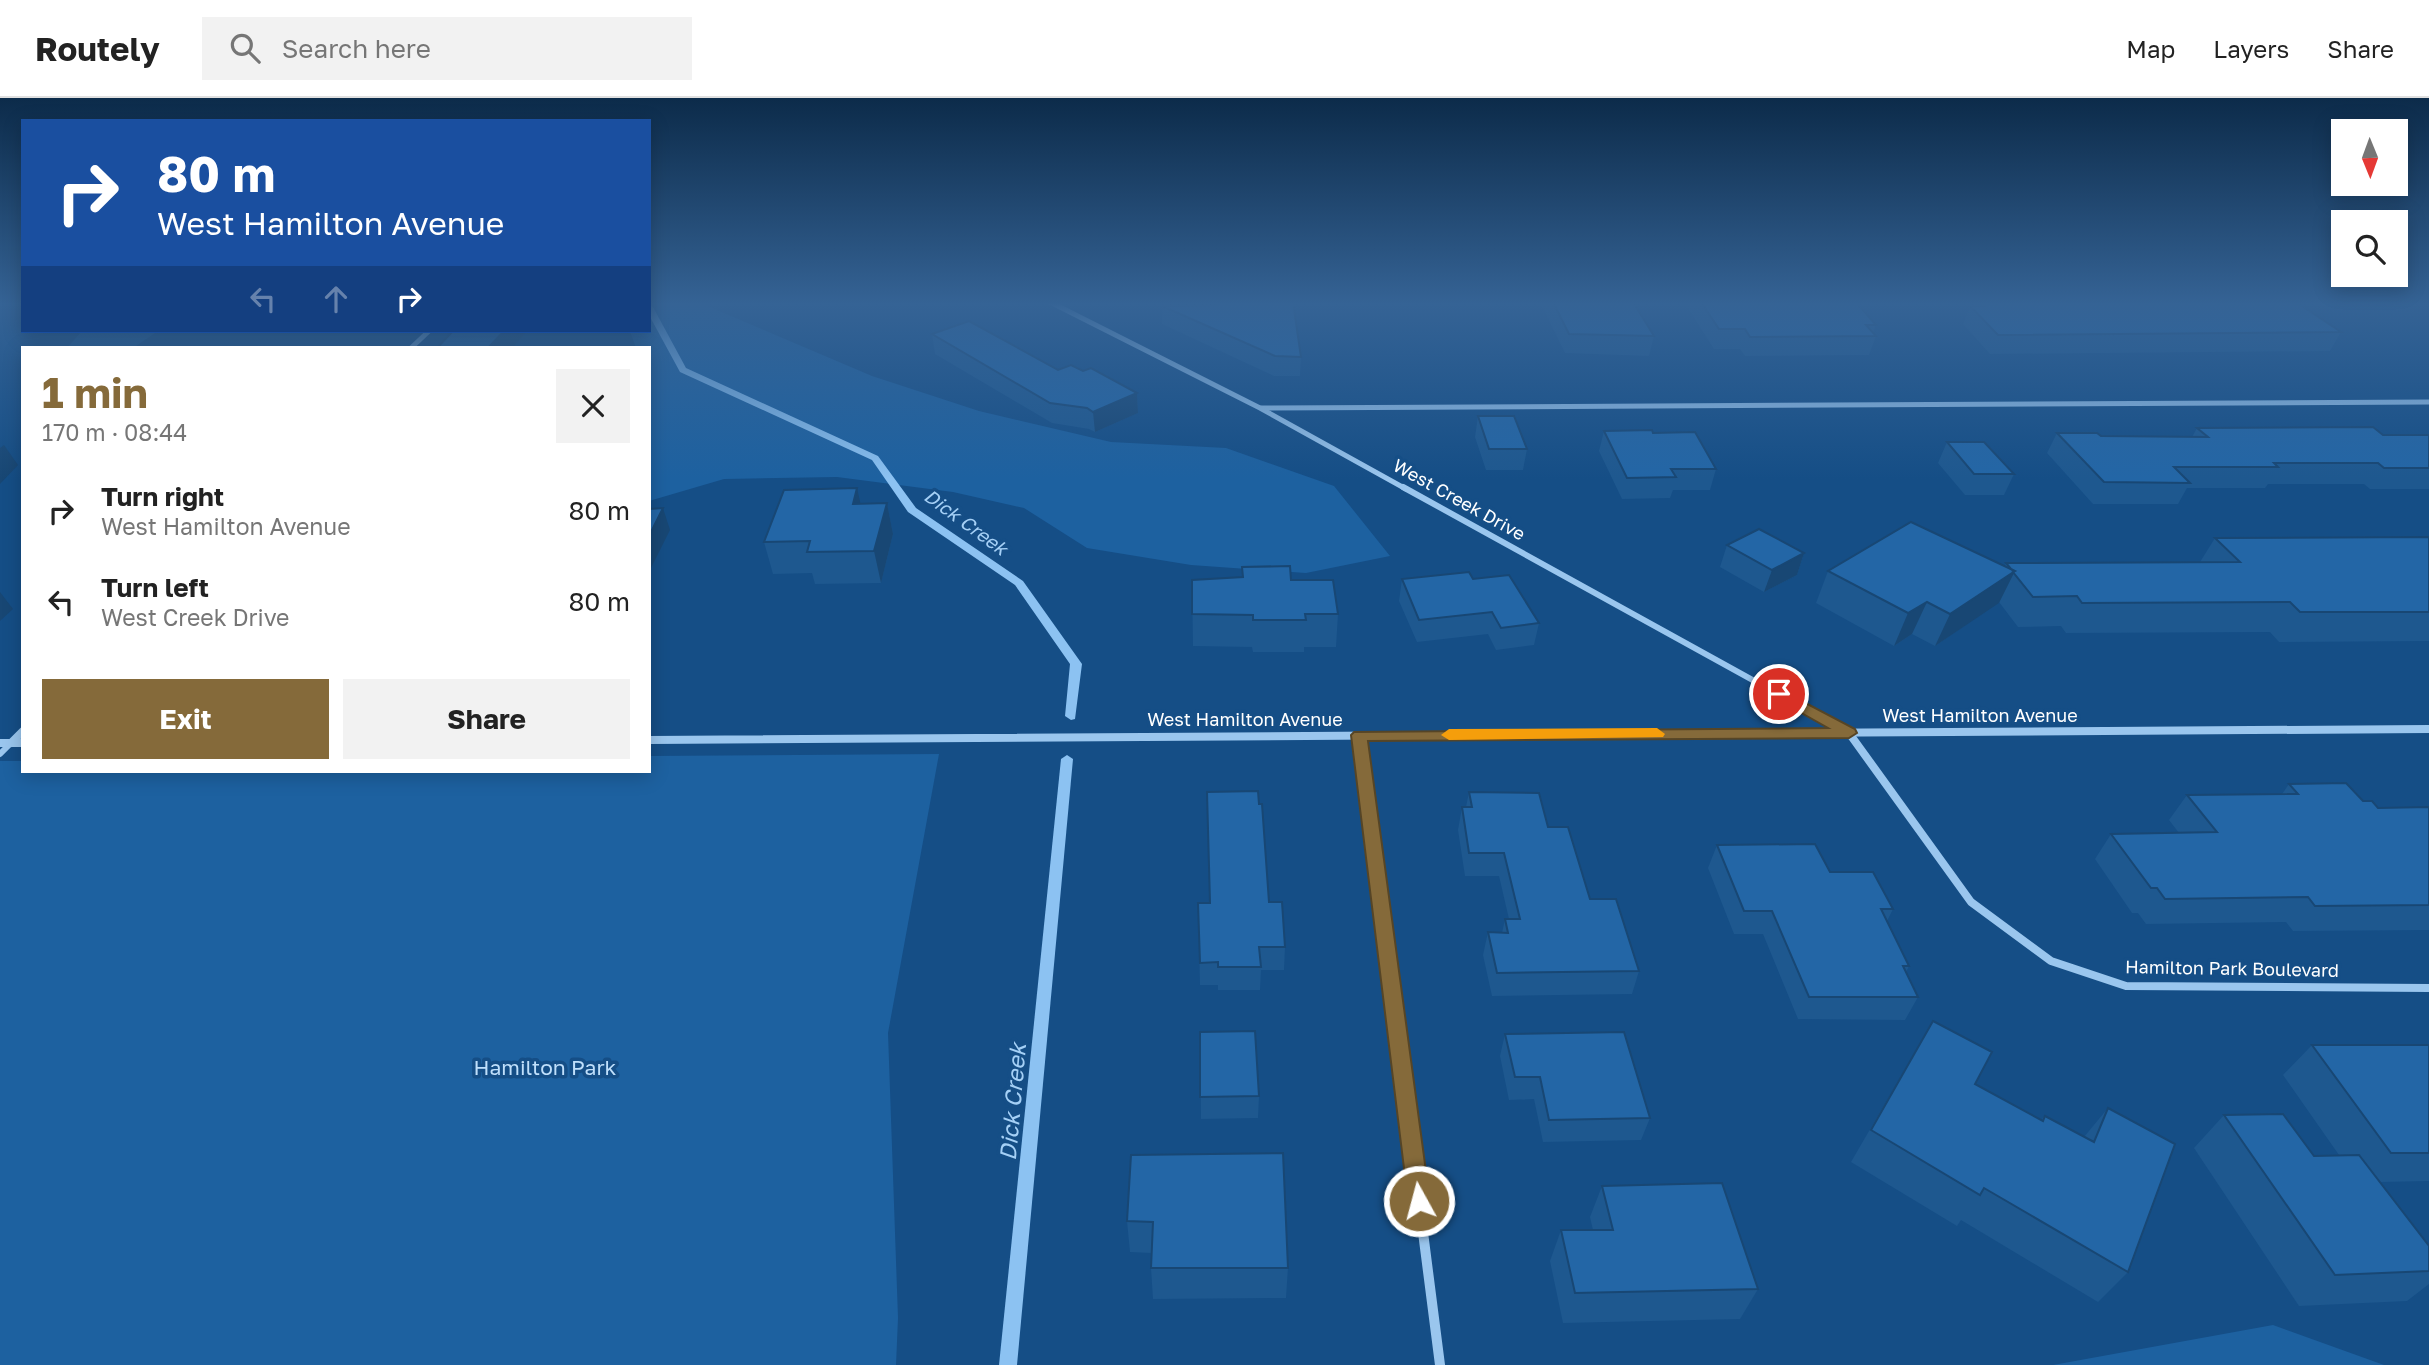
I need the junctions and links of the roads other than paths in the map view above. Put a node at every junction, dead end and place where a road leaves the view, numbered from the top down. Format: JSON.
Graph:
{"nodes":[{"id":1,"x":1167,"y":361,"type":"edge"},
{"id":2,"x":2429,"y":402,"type":"edge"},
{"id":3,"x":1260,"y":408,"type":"junction"},
{"id":4,"x":2429,"y":729,"type":"edge"},
{"id":5,"x":21,"y":733,"type":"edge"},
{"id":6,"x":1849,"y":733,"type":"junction"},
{"id":7,"x":1359,"y":735,"type":"junction"},
{"id":8,"x":651,"y":740,"type":"edge"},
{"id":9,"x":0,"y":743,"type":"edge"},
{"id":10,"x":10,"y":743,"type":"junction"},
{"id":11,"x":21,"y":743,"type":"edge"},
{"id":12,"x":0,"y":754,"type":"edge"},
{"id":13,"x":2429,"y":988,"type":"edge"},
{"id":14,"x":1440,"y":1365,"type":"edge"}],
"edges":[{"from":1,"to":3,"type":"street","name":"West Creek Drive"},
{"from":2,"to":3,"type":"street"},
{"from":3,"to":6,"type":"street","name":"West Creek Drive"},
{"from":4,"to":6,"type":"street","name":"West Hamilton Avenue"},
{"from":5,"to":10,"type":"street"},
{"from":6,"to":7,"type":"street","name":"West Hamilton Avenue"},
{"from":6,"to":13,"type":"street","name":"Hamilton Park Boulevard"},
{"from":7,"to":8,"type":"street","name":"West Hamilton Avenue"},
{"from":7,"to":14,"type":"street"},
{"from":9,"to":10,"type":"street"},
{"from":10,"to":11,"type":"street"},
{"from":10,"to":12,"type":"lane"}]}
